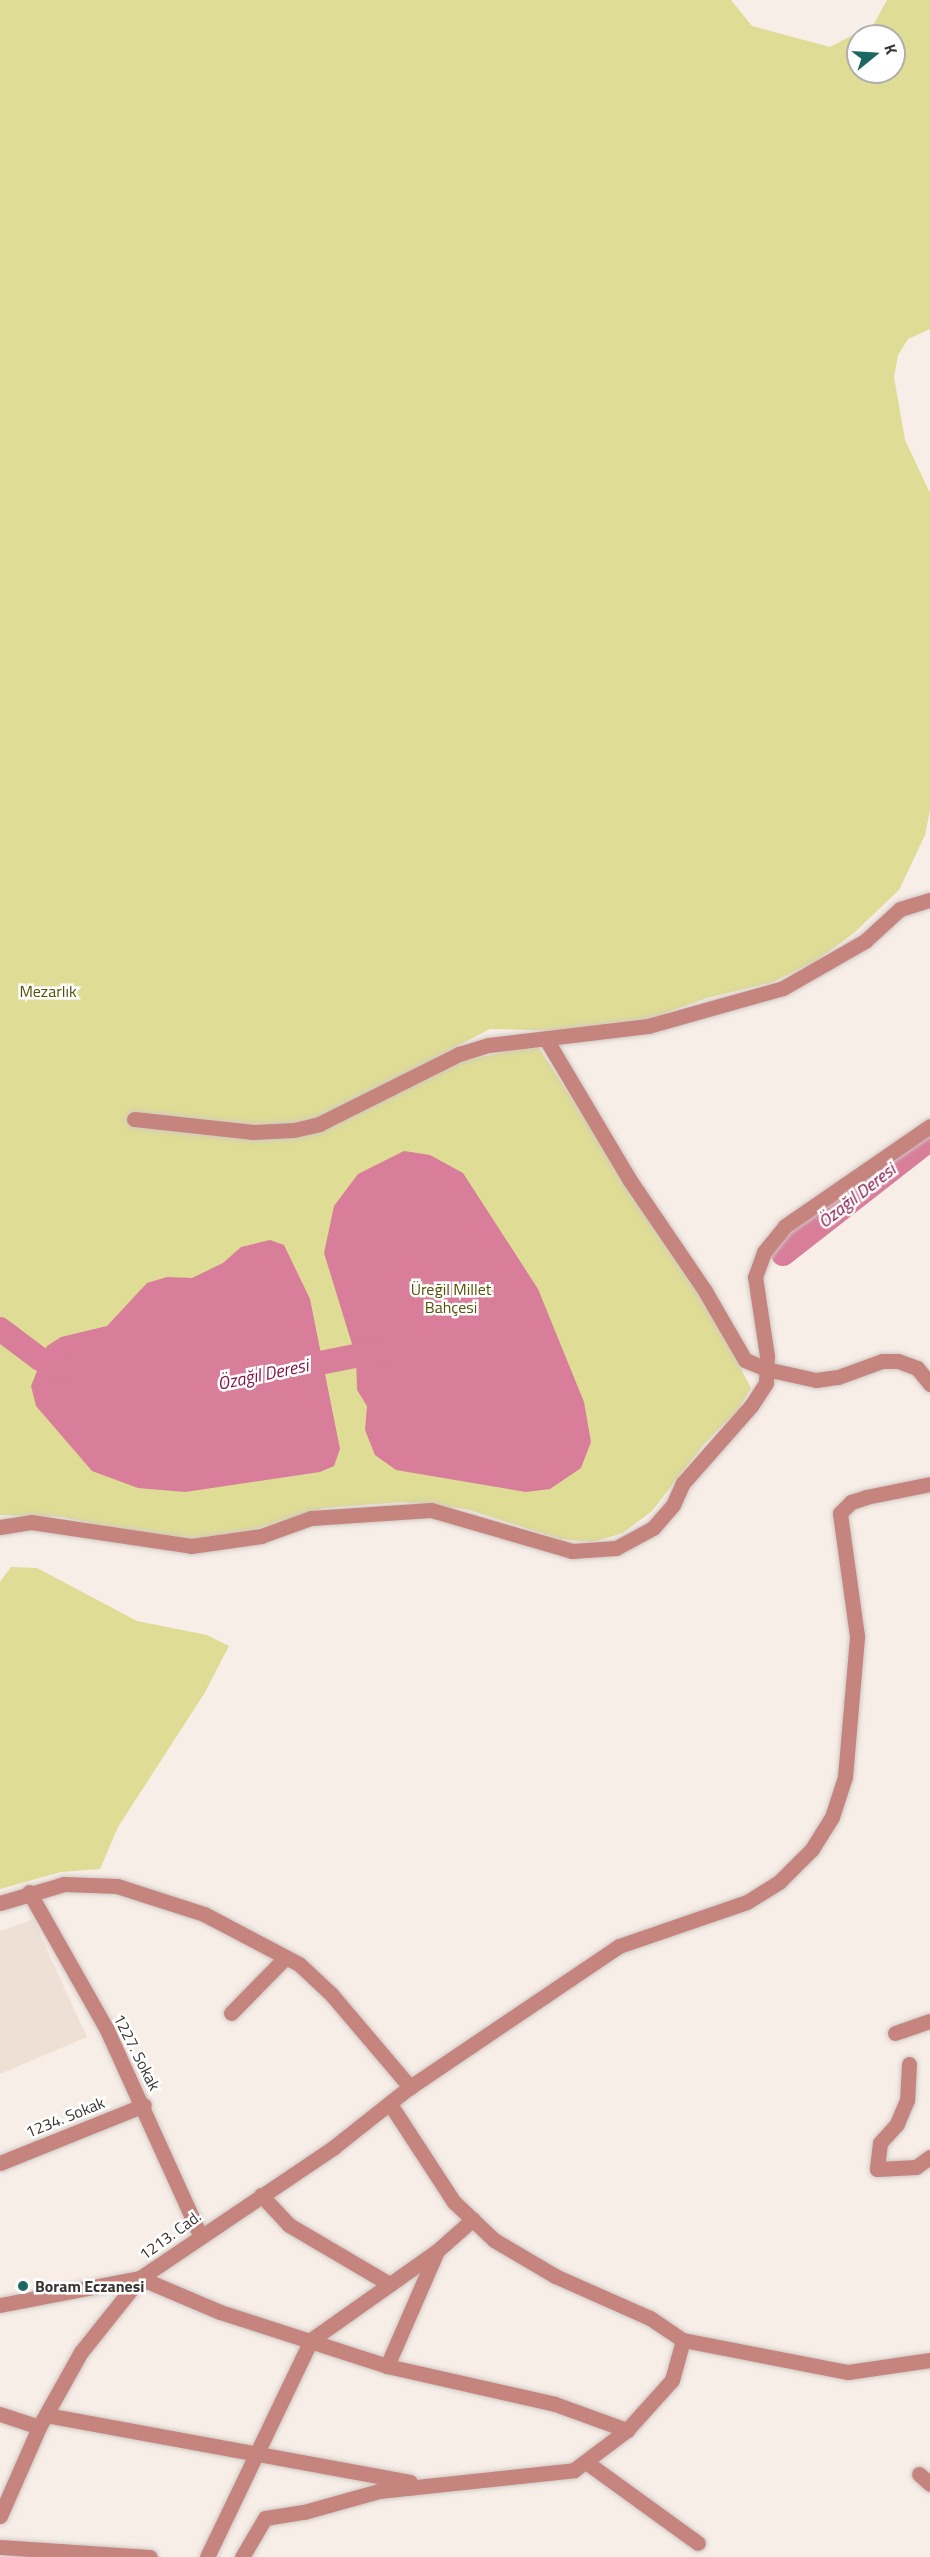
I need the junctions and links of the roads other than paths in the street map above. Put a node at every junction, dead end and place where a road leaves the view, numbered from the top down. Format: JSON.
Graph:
{"nodes":[{"id":1,"x":930,"y":900,"type":"edge"},
{"id":2,"x":546,"y":1039,"type":"junction"},
{"id":3,"x":134,"y":1119,"type":"dead end"},
{"id":4,"x":930,"y":1126,"type":"edge"},
{"id":5,"x":766,"y":1369,"type":"junction"},
{"id":6,"x":930,"y":1384,"type":"edge"},
{"id":7,"x":930,"y":1484,"type":"edge"},
{"id":8,"x":0,"y":1527,"type":"edge"},
{"id":9,"x":29,"y":1892,"type":"junction"},
{"id":10,"x":0,"y":1903,"type":"edge"},
{"id":11,"x":286,"y":1957,"type":"junction"},
{"id":12,"x":231,"y":2013,"type":"dead end"},
{"id":13,"x":930,"y":2021,"type":"edge"},
{"id":14,"x":896,"y":2033,"type":"dead end"},
{"id":15,"x":909,"y":2064,"type":"dead end"},
{"id":16,"x":410,"y":2087,"type":"junction"},
{"id":17,"x":144,"y":2104,"type":"junction"},
{"id":18,"x":390,"y":2104,"type":"junction"},
{"id":19,"x":930,"y":2157,"type":"edge"},
{"id":20,"x":0,"y":2163,"type":"edge"},
{"id":21,"x":261,"y":2195,"type":"junction"},
{"id":22,"x":473,"y":2219,"type":"junction"},
{"id":23,"x":200,"y":2235,"type":"junction"},
{"id":24,"x":437,"y":2251,"type":"junction"},
{"id":25,"x":140,"y":2278,"type":"junction"},
{"id":26,"x":388,"y":2283,"type":"junction"},
{"id":27,"x":0,"y":2305,"type":"edge"},
{"id":28,"x":311,"y":2340,"type":"junction"},
{"id":29,"x":683,"y":2340,"type":"junction"},
{"id":30,"x":930,"y":2360,"type":"edge"},
{"id":31,"x":387,"y":2366,"type":"junction"},
{"id":32,"x":0,"y":2414,"type":"edge"},
{"id":33,"x":43,"y":2421,"type":"junction"},
{"id":34,"x":627,"y":2430,"type":"junction"},
{"id":35,"x":260,"y":2453,"type":"junction"},
{"id":36,"x":586,"y":2462,"type":"junction"},
{"id":37,"x":424,"y":2485,"type":"junction"},
{"id":38,"x":0,"y":2516,"type":"edge"},
{"id":39,"x":698,"y":2542,"type":"dead end"},
{"id":40,"x":0,"y":2547,"type":"edge"},
{"id":41,"x":37,"y":2553,"type":"edge"},
{"id":42,"x":150,"y":2557,"type":"edge"},
{"id":43,"x":207,"y":2557,"type":"edge"},
{"id":44,"x":242,"y":2557,"type":"edge"}],
"edges":[{"from":1,"to":2,"type":"street"},
{"from":2,"to":3,"type":"street"},
{"from":2,"to":5,"type":"street"},
{"from":4,"to":5,"type":"street"},
{"from":5,"to":6,"type":"street"},
{"from":5,"to":8,"type":"street"},
{"from":7,"to":16,"type":"street","name":"1213. Cad."},
{"from":9,"to":10,"type":"street"},
{"from":9,"to":11,"type":"street"},
{"from":9,"to":17,"type":"street","name":"1227. Sokak"},
{"from":11,"to":12,"type":"street"},
{"from":11,"to":16,"type":"street"},
{"from":13,"to":14,"type":"street"},
{"from":15,"to":19,"type":"street"},
{"from":16,"to":18,"type":"street","name":"1213. Cad."},
{"from":17,"to":20,"type":"street","name":"1234. Sokak"},
{"from":17,"to":23,"type":"street","name":"1227. Sokak"},
{"from":18,"to":21,"type":"street","name":"1213. Cad."},
{"from":18,"to":22,"type":"street"},
{"from":21,"to":23,"type":"street","name":"1213. Cad."},
{"from":21,"to":26,"type":"street"},
{"from":22,"to":24,"type":"street"},
{"from":22,"to":29,"type":"street"},
{"from":23,"to":25,"type":"street","name":"1213. Cad."},
{"from":24,"to":26,"type":"street"},
{"from":24,"to":31,"type":"street"},
{"from":25,"to":27,"type":"street"},
{"from":25,"to":28,"type":"street"},
{"from":25,"to":33,"type":"street","name":"1213. Cad."},
{"from":26,"to":28,"type":"street"},
{"from":28,"to":31,"type":"street"},
{"from":28,"to":35,"type":"street"},
{"from":29,"to":30,"type":"street"},
{"from":29,"to":34,"type":"street"},
{"from":31,"to":34,"type":"street"},
{"from":32,"to":33,"type":"street"},
{"from":33,"to":35,"type":"street"},
{"from":33,"to":38,"type":"street","name":"1213. Cad."},
{"from":34,"to":36,"type":"street"},
{"from":35,"to":37,"type":"street"},
{"from":35,"to":43,"type":"street"},
{"from":36,"to":37,"type":"street"},
{"from":36,"to":39,"type":"street"},
{"from":37,"to":44,"type":"street"},
{"from":40,"to":41,"type":"street"},
{"from":41,"to":42,"type":"street"}]}
